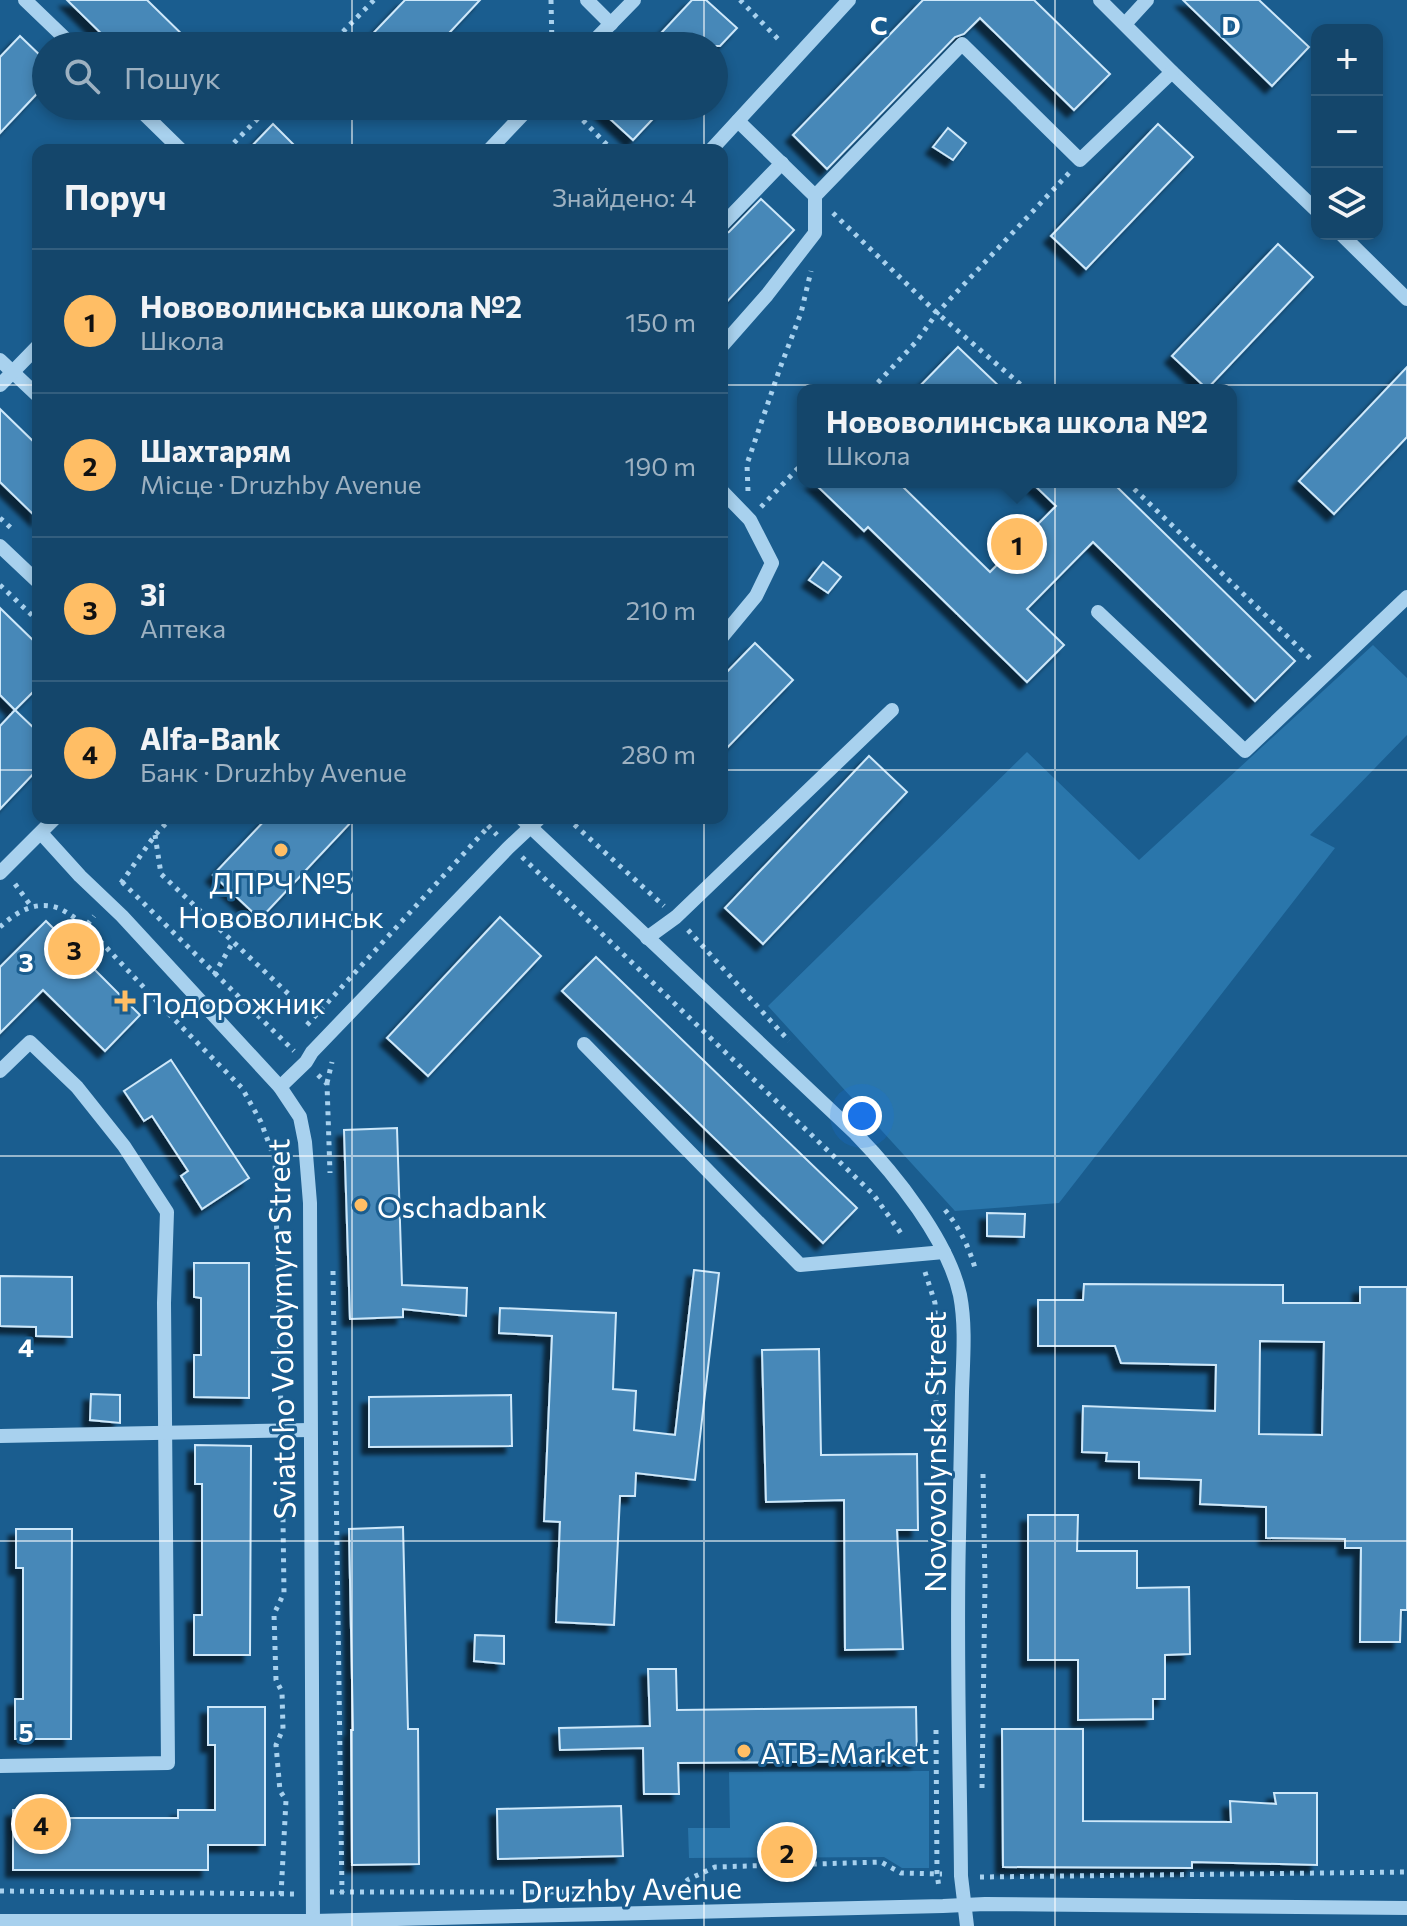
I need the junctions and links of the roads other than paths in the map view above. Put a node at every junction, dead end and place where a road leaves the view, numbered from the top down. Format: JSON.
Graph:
{"nodes":[{"id":1,"x":25,"y":0,"type":"edge"},
{"id":2,"x":587,"y":0,"type":"edge"},
{"id":3,"x":634,"y":0,"type":"edge"},
{"id":4,"x":849,"y":0,"type":"edge"},
{"id":5,"x":1100,"y":0,"type":"edge"},
{"id":6,"x":1147,"y":0,"type":"edge"},
{"id":7,"x":611,"y":24,"type":"junction"},
{"id":8,"x":1125,"y":24,"type":"junction"},
{"id":9,"x":58,"y":32,"type":"edge"},
{"id":10,"x":603,"y":32,"type":"edge"},
{"id":11,"x":1172,"y":72,"type":"junction"},
{"id":12,"x":150,"y":120,"type":"edge"},
{"id":13,"x":518,"y":120,"type":"edge"},
{"id":14,"x":738,"y":121,"type":"junction"},
{"id":15,"x":175,"y":144,"type":"edge"},
{"id":16,"x":495,"y":144,"type":"edge"},
{"id":17,"x":717,"y":144,"type":"edge"},
{"id":18,"x":782,"y":163,"type":"junction"},
{"id":19,"x":815,"y":196,"type":"junction"},
{"id":20,"x":1311,"y":205,"type":"edge"},
{"id":21,"x":728,"y":219,"type":"edge"},
{"id":22,"x":1347,"y":240,"type":"edge"},
{"id":23,"x":1407,"y":299,"type":"edge"},
{"id":24,"x":728,"y":339,"type":"edge"},
{"id":25,"x":32,"y":352,"type":"edge"},
{"id":26,"x":0,"y":360,"type":"edge"},
{"id":27,"x":13,"y":372,"type":"junction"},
{"id":28,"x":0,"y":385,"type":"edge"},
{"id":29,"x":32,"y":390,"type":"edge"},
{"id":30,"x":728,"y":497,"type":"edge"},
{"id":31,"x":0,"y":546,"type":"edge"},
{"id":32,"x":32,"y":576,"type":"edge"},
{"id":33,"x":1407,"y":597,"type":"edge"},
{"id":34,"x":1098,"y":612,"type":"dead end"},
{"id":35,"x":728,"y":630,"type":"edge"},
{"id":36,"x":892,"y":710,"type":"dead end"},
{"id":37,"x":49,"y":824,"type":"edge"},
{"id":38,"x":528,"y":824,"type":"edge"},
{"id":39,"x":534,"y":824,"type":"edge"},
{"id":40,"x":41,"y":833,"type":"junction"},
{"id":41,"x":0,"y":873,"type":"edge"},
{"id":42,"x":647,"y":938,"type":"junction"},
{"id":43,"x":584,"y":1044,"type":"dead end"},
{"id":44,"x":0,"y":1071,"type":"edge"},
{"id":45,"x":280,"y":1087,"type":"junction"},
{"id":46,"x":944,"y":1252,"type":"junction"},
{"id":47,"x":310,"y":1430,"type":"junction"},
{"id":48,"x":165,"y":1433,"type":"junction"},
{"id":49,"x":0,"y":1436,"type":"edge"},
{"id":50,"x":0,"y":1766,"type":"edge"},
{"id":51,"x":964,"y":1905,"type":"junction"},
{"id":52,"x":1407,"y":1908,"type":"edge"},
{"id":53,"x":0,"y":1921,"type":"edge"},
{"id":54,"x":313,"y":1923,"type":"edge"},
{"id":55,"x":967,"y":1926,"type":"edge"}],
"edges":[{"from":1,"to":9,"type":"street"},
{"from":2,"to":7,"type":"street"},
{"from":3,"to":7,"type":"street"},
{"from":4,"to":14,"type":"street"},
{"from":5,"to":8,"type":"street"},
{"from":6,"to":8,"type":"street"},
{"from":7,"to":10,"type":"street"},
{"from":8,"to":11,"type":"street"},
{"from":11,"to":19,"type":"street"},
{"from":11,"to":20,"type":"street"},
{"from":12,"to":15,"type":"street"},
{"from":13,"to":16,"type":"street"},
{"from":14,"to":17,"type":"street"},
{"from":14,"to":18,"type":"street"},
{"from":18,"to":19,"type":"street"},
{"from":18,"to":21,"type":"street"},
{"from":19,"to":24,"type":"street"},
{"from":22,"to":23,"type":"street"},
{"from":25,"to":27,"type":"street"},
{"from":26,"to":27,"type":"street"},
{"from":27,"to":28,"type":"street"},
{"from":27,"to":29,"type":"street"},
{"from":30,"to":35,"type":"street"},
{"from":31,"to":32,"type":"street"},
{"from":33,"to":34,"type":"street"},
{"from":36,"to":42,"type":"street"},
{"from":37,"to":40,"type":"street"},
{"from":38,"to":45,"type":"street"},
{"from":39,"to":42,"type":"street","name":"Novovolynska Street"},
{"from":40,"to":41,"type":"street"},
{"from":40,"to":45,"type":"street","name":"Sviatoho Volodymyra Street"},
{"from":42,"to":46,"type":"street","name":"Novovolynska Street"},
{"from":43,"to":46,"type":"street"},
{"from":44,"to":48,"type":"street"},
{"from":45,"to":47,"type":"street","name":"Sviatoho Volodymyra Street"},
{"from":46,"to":51,"type":"street","name":"Novovolynska Street"},
{"from":47,"to":48,"type":"street"},
{"from":47,"to":54,"type":"street","name":"Sviatoho Volodymyra Street"},
{"from":48,"to":49,"type":"street"},
{"from":48,"to":50,"type":"street"},
{"from":51,"to":52,"type":"street","name":"Druzhby Avenue"},
{"from":51,"to":54,"type":"street","name":"Druzhby Avenue"},
{"from":51,"to":55,"type":"street","name":"Novovolynska Street"},
{"from":53,"to":54,"type":"street","name":"Druzhby Avenue"}]}
